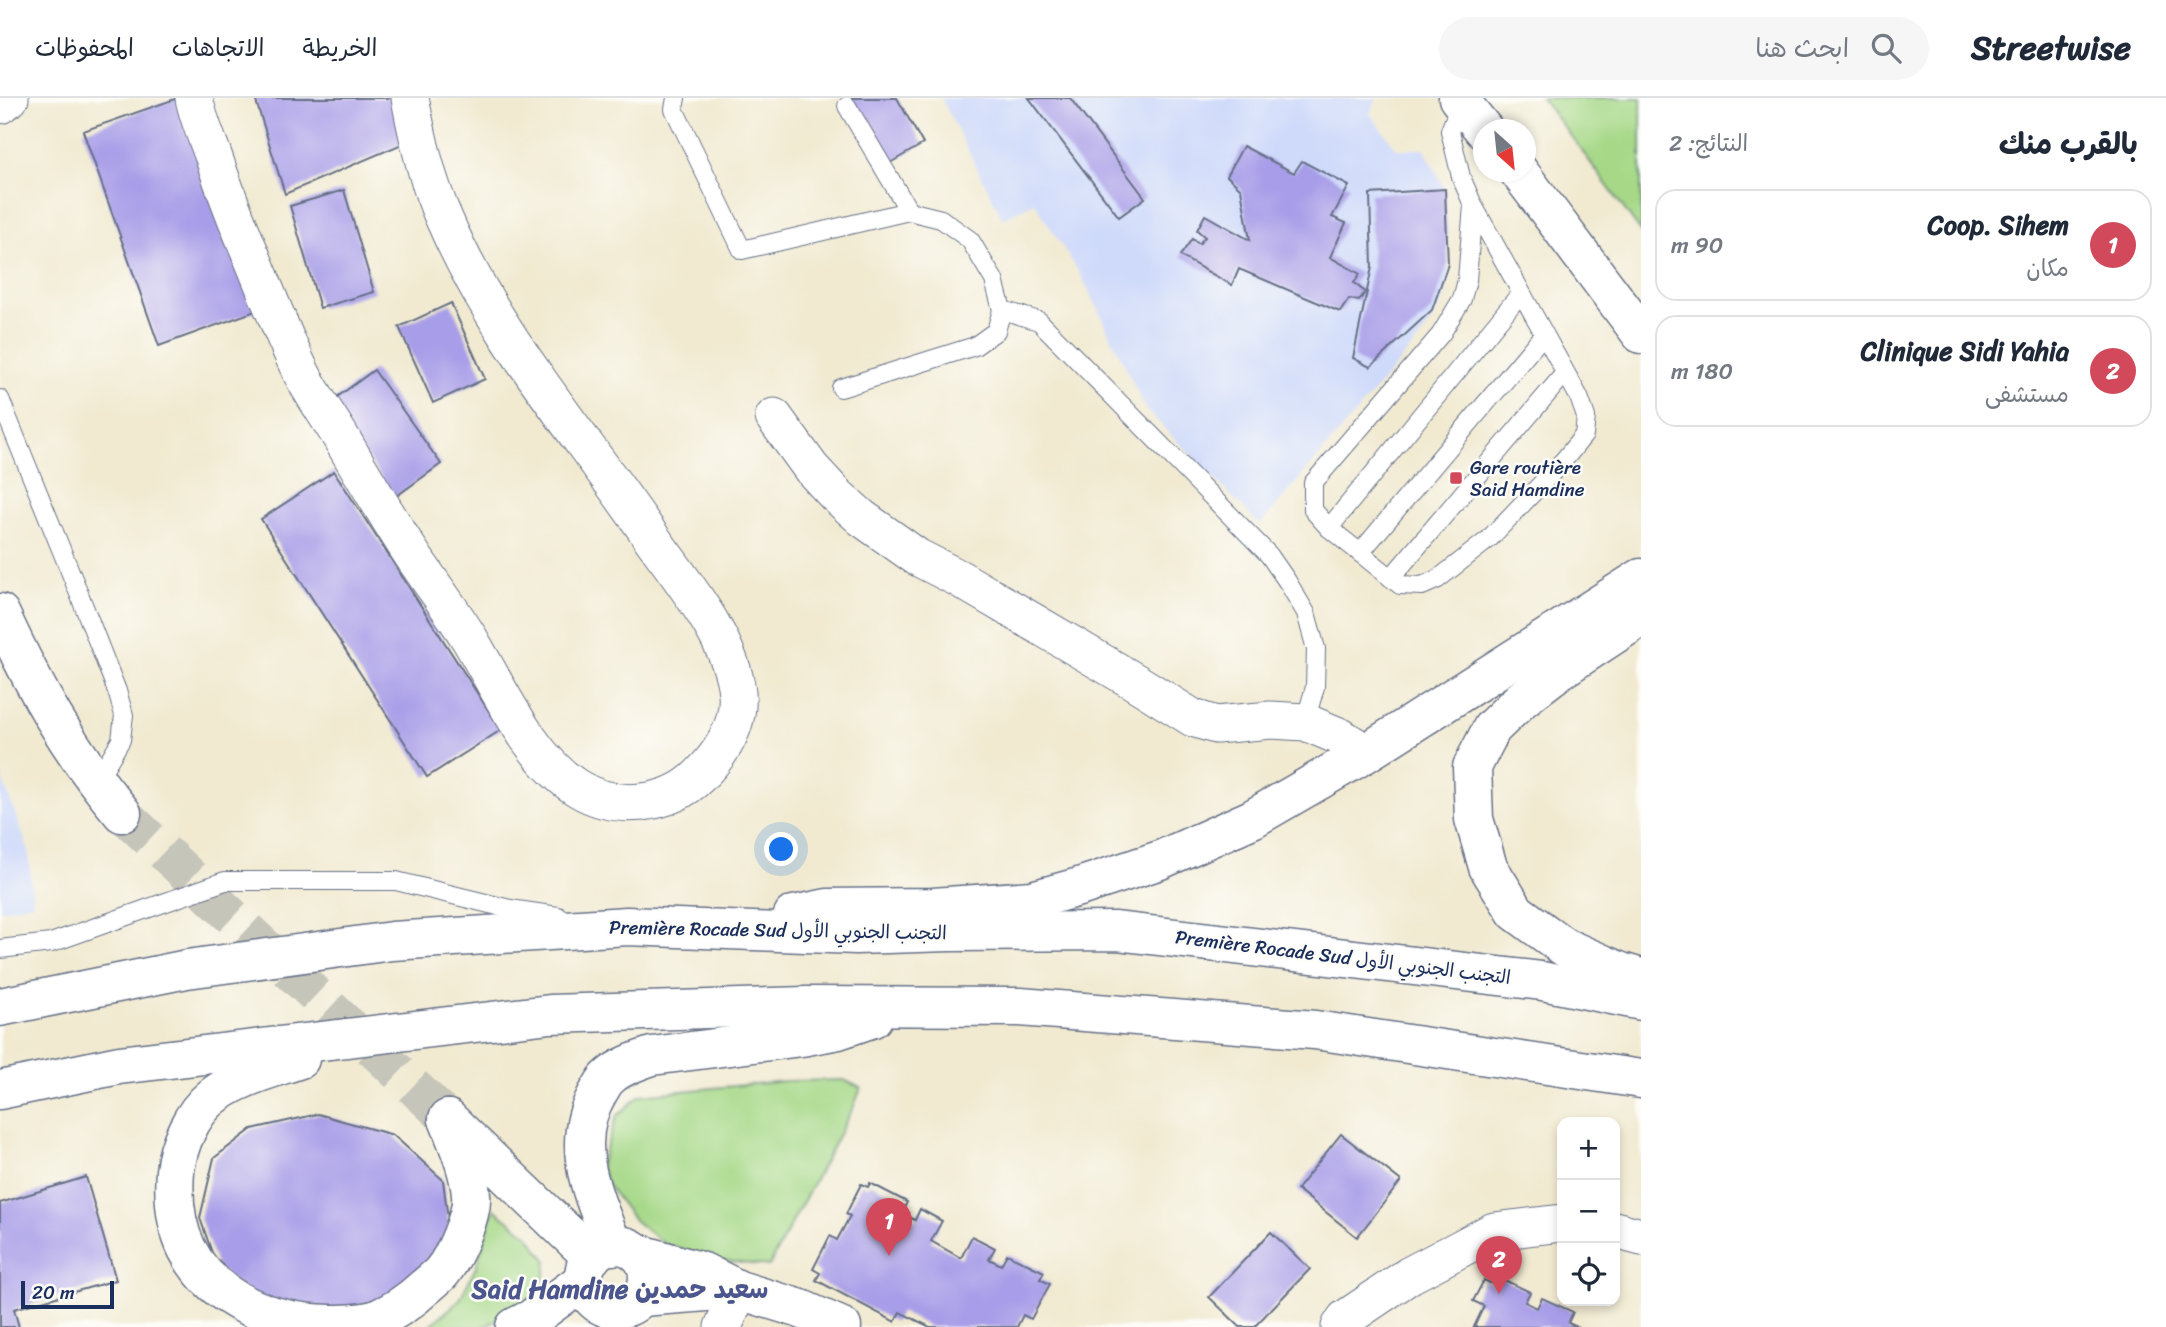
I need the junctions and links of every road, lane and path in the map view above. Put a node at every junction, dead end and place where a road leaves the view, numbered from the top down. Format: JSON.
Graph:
{"nodes":[{"id":1,"x":10,"y":98,"type":"edge"},
{"id":2,"x":194,"y":98,"type":"edge"},
{"id":3,"x":410,"y":98,"type":"edge"},
{"id":4,"x":676,"y":98,"type":"edge"},
{"id":5,"x":0,"y":105,"type":"edge"},
{"id":6,"x":847,"y":106,"type":"dead end"},
{"id":7,"x":1467,"y":110,"type":"edge"},
{"id":8,"x":1527,"y":182,"type":"edge"},
{"id":9,"x":1473,"y":205,"type":"junction"},
{"id":10,"x":909,"y":211,"type":"junction"},
{"id":11,"x":1521,"y":293,"type":"junction"},
{"id":12,"x":1002,"y":310,"type":"junction"},
{"id":13,"x":1544,"y":334,"type":"junction"},
{"id":14,"x":1641,"y":334,"type":"edge"},
{"id":15,"x":1565,"y":373,"type":"junction"},
{"id":16,"x":841,"y":388,"type":"dead end"},
{"id":17,"x":0,"y":399,"type":"edge"},
{"id":18,"x":774,"y":417,"type":"dead end"},
{"id":19,"x":1329,"y":528,"type":"junction"},
{"id":20,"x":1360,"y":553,"type":"junction"},
{"id":21,"x":1391,"y":578,"type":"junction"},
{"id":22,"x":1641,"y":578,"type":"edge"},
{"id":23,"x":0,"y":613,"type":"edge"},
{"id":24,"x":1641,"y":618,"type":"edge"},
{"id":25,"x":1305,"y":722,"type":"junction"},
{"id":26,"x":1366,"y":753,"type":"junction"},
{"id":27,"x":96,"y":782,"type":"junction"},
{"id":28,"x":122,"y":813,"type":"tunnel mouth"},
{"id":29,"x":627,"y":926,"type":"junction"},
{"id":30,"x":751,"y":931,"type":"junction"},
{"id":31,"x":0,"y":948,"type":"edge"},
{"id":32,"x":1641,"y":978,"type":"edge"},
{"id":33,"x":1641,"y":1000,"type":"edge"},
{"id":34,"x":896,"y":1006,"type":"junction"},
{"id":35,"x":0,"y":1007,"type":"edge"},
{"id":36,"x":346,"y":1039,"type":"junction"},
{"id":37,"x":1641,"y":1079,"type":"edge"},
{"id":38,"x":0,"y":1090,"type":"edge"},
{"id":39,"x":1557,"y":1224,"type":"edge"},
{"id":40,"x":1620,"y":1231,"type":"edge"},
{"id":41,"x":1641,"y":1237,"type":"edge"},
{"id":42,"x":606,"y":1259,"type":"junction"},
{"id":43,"x":739,"y":1290,"type":"junction"},
{"id":44,"x":625,"y":1303,"type":"junction"},
{"id":45,"x":523,"y":1323,"type":"edge"},
{"id":46,"x":723,"y":1327,"type":"edge"},
{"id":47,"x":842,"y":1327,"type":"edge"},
{"id":48,"x":1340,"y":1327,"type":"edge"}],
"edges":[{"from":1,"to":5,"type":"street"},
{"from":2,"to":3,"type":"street"},
{"from":4,"to":10,"type":"lane"},
{"from":6,"to":10,"type":"lane"},
{"from":7,"to":9,"type":"lane"},
{"from":8,"to":14,"type":"main road"},
{"from":9,"to":11,"type":"lane"},
{"from":9,"to":19,"type":"lane"},
{"from":10,"to":12,"type":"lane"},
{"from":11,"to":13,"type":"lane"},
{"from":11,"to":19,"type":"lane"},
{"from":12,"to":16,"type":"lane"},
{"from":12,"to":25,"type":"lane"},
{"from":13,"to":15,"type":"lane"},
{"from":13,"to":20,"type":"lane"},
{"from":15,"to":21,"type":"lane"},
{"from":15,"to":21,"type":"lane"},
{"from":17,"to":27,"type":"lane"},
{"from":18,"to":25,"type":"street"},
{"from":19,"to":20,"type":"lane"},
{"from":20,"to":21,"type":"lane"},
{"from":22,"to":26,"type":"main road"},
{"from":23,"to":27,"type":"main road"},
{"from":24,"to":32,"type":"main road"},
{"from":25,"to":26,"type":"street"},
{"from":26,"to":30,"type":"main road"},
{"from":27,"to":28,"type":"main road"},
{"from":29,"to":30,"type":"main road","name":"Première Rocade Sud التجنب الجنوبي الأول"},
{"from":29,"to":31,"type":"lane"},
{"from":29,"to":35,"type":"main road","name":"Première Rocade Sud التجنب الجنوبي الأول"},
{"from":30,"to":33,"type":"main road","name":"Première Rocade Sud التجنب الجنوبي الأول"},
{"from":34,"to":36,"type":"main road"},
{"from":34,"to":37,"type":"main road"},
{"from":34,"to":42,"type":"main road"},
{"from":36,"to":38,"type":"main road"},
{"from":36,"to":42,"type":"main road"},
{"from":39,"to":48,"type":"street"},
{"from":40,"to":41,"type":"street"},
{"from":42,"to":43,"type":"main road"},
{"from":42,"to":44,"type":"main road"},
{"from":42,"to":44,"type":"main road"},
{"from":42,"to":45,"type":"main road"},
{"from":43,"to":44,"type":"main road"},
{"from":43,"to":46,"type":"street"},
{"from":43,"to":47,"type":"main road"},
{"from":44,"to":45,"type":"main road"}]}
